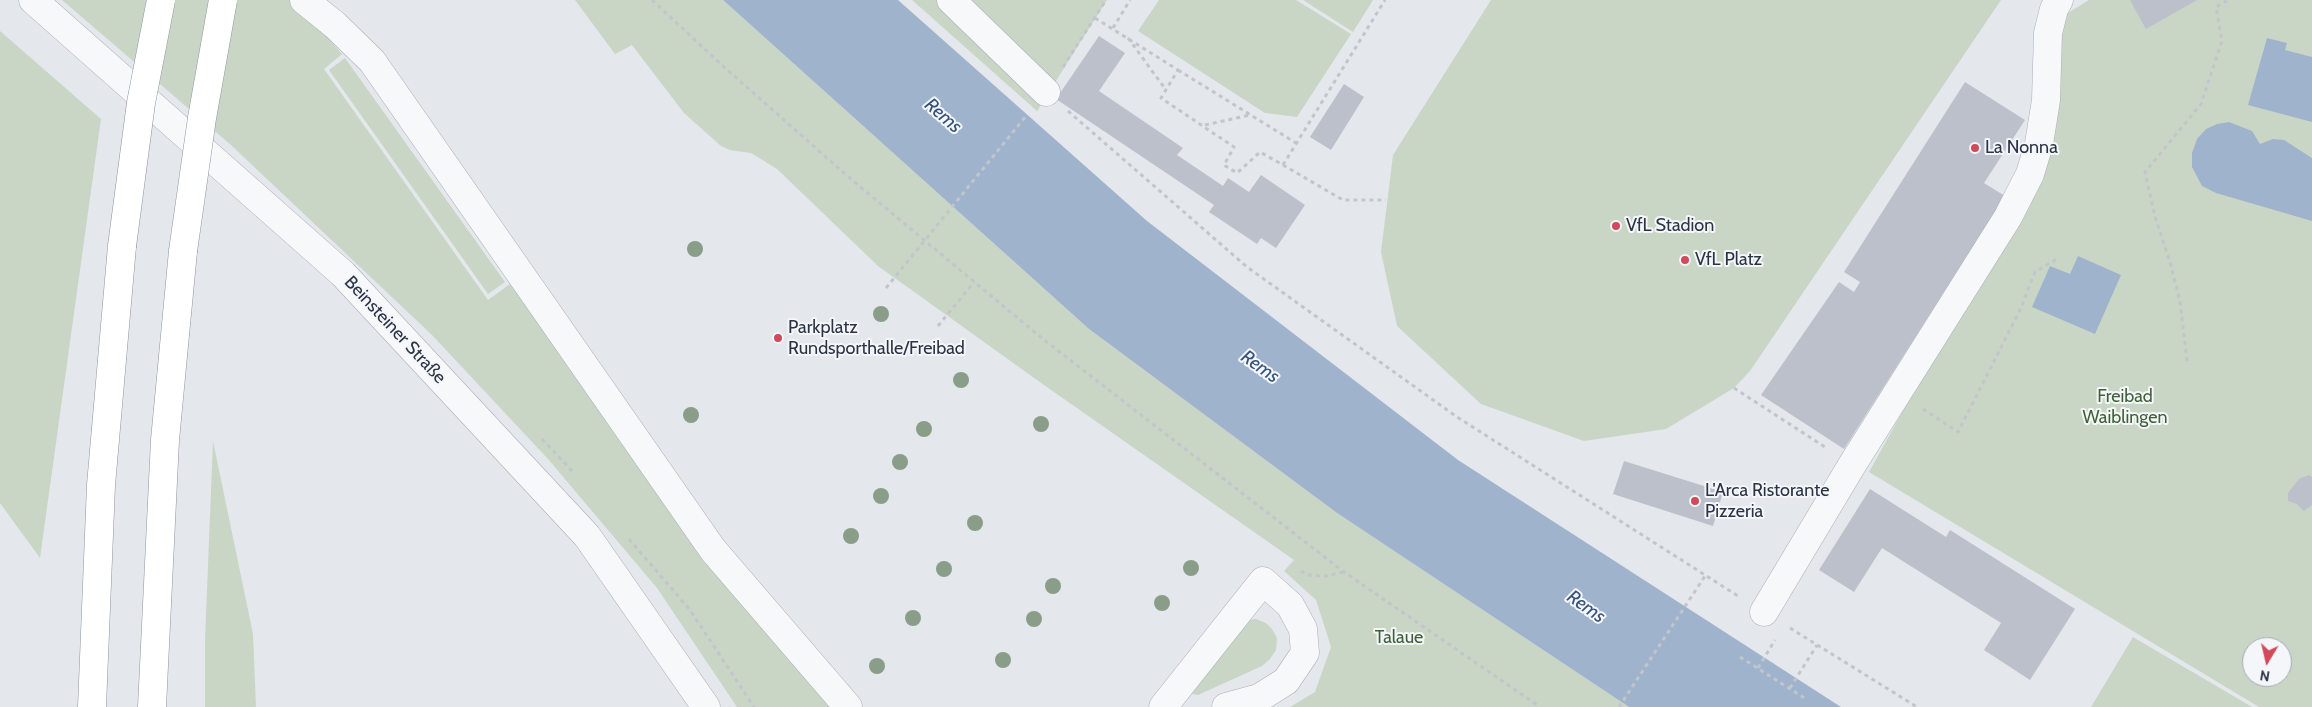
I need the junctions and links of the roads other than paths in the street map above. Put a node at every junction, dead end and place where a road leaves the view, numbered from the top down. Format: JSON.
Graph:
{"nodes":[{"id":1,"x":33,"y":0,"type":"edge"},
{"id":2,"x":161,"y":0,"type":"edge"},
{"id":3,"x":223,"y":0,"type":"edge"},
{"id":4,"x":304,"y":0,"type":"edge"},
{"id":5,"x":951,"y":0,"type":"edge"},
{"id":6,"x":2059,"y":0,"type":"edge"},
{"id":7,"x":1046,"y":92,"type":"road end"},
{"id":8,"x":1774,"y":618,"type":"road end"},
{"id":9,"x":92,"y":707,"type":"edge"},
{"id":10,"x":152,"y":707,"type":"edge"},
{"id":11,"x":706,"y":707,"type":"edge"},
{"id":12,"x":848,"y":707,"type":"edge"},
{"id":13,"x":1163,"y":707,"type":"edge"},
{"id":14,"x":1226,"y":707,"type":"edge"}],
"edges":[{"from":1,"to":11,"type":"street","name":"Beinsteiner Straße"},
{"from":2,"to":9,"type":"highway","bridge":true},
{"from":3,"to":10,"type":"highway","bridge":true},
{"from":4,"to":12,"type":"street"},
{"from":5,"to":7,"type":"street"},
{"from":6,"to":8,"type":"street"},
{"from":13,"to":14,"type":"street"}]}
